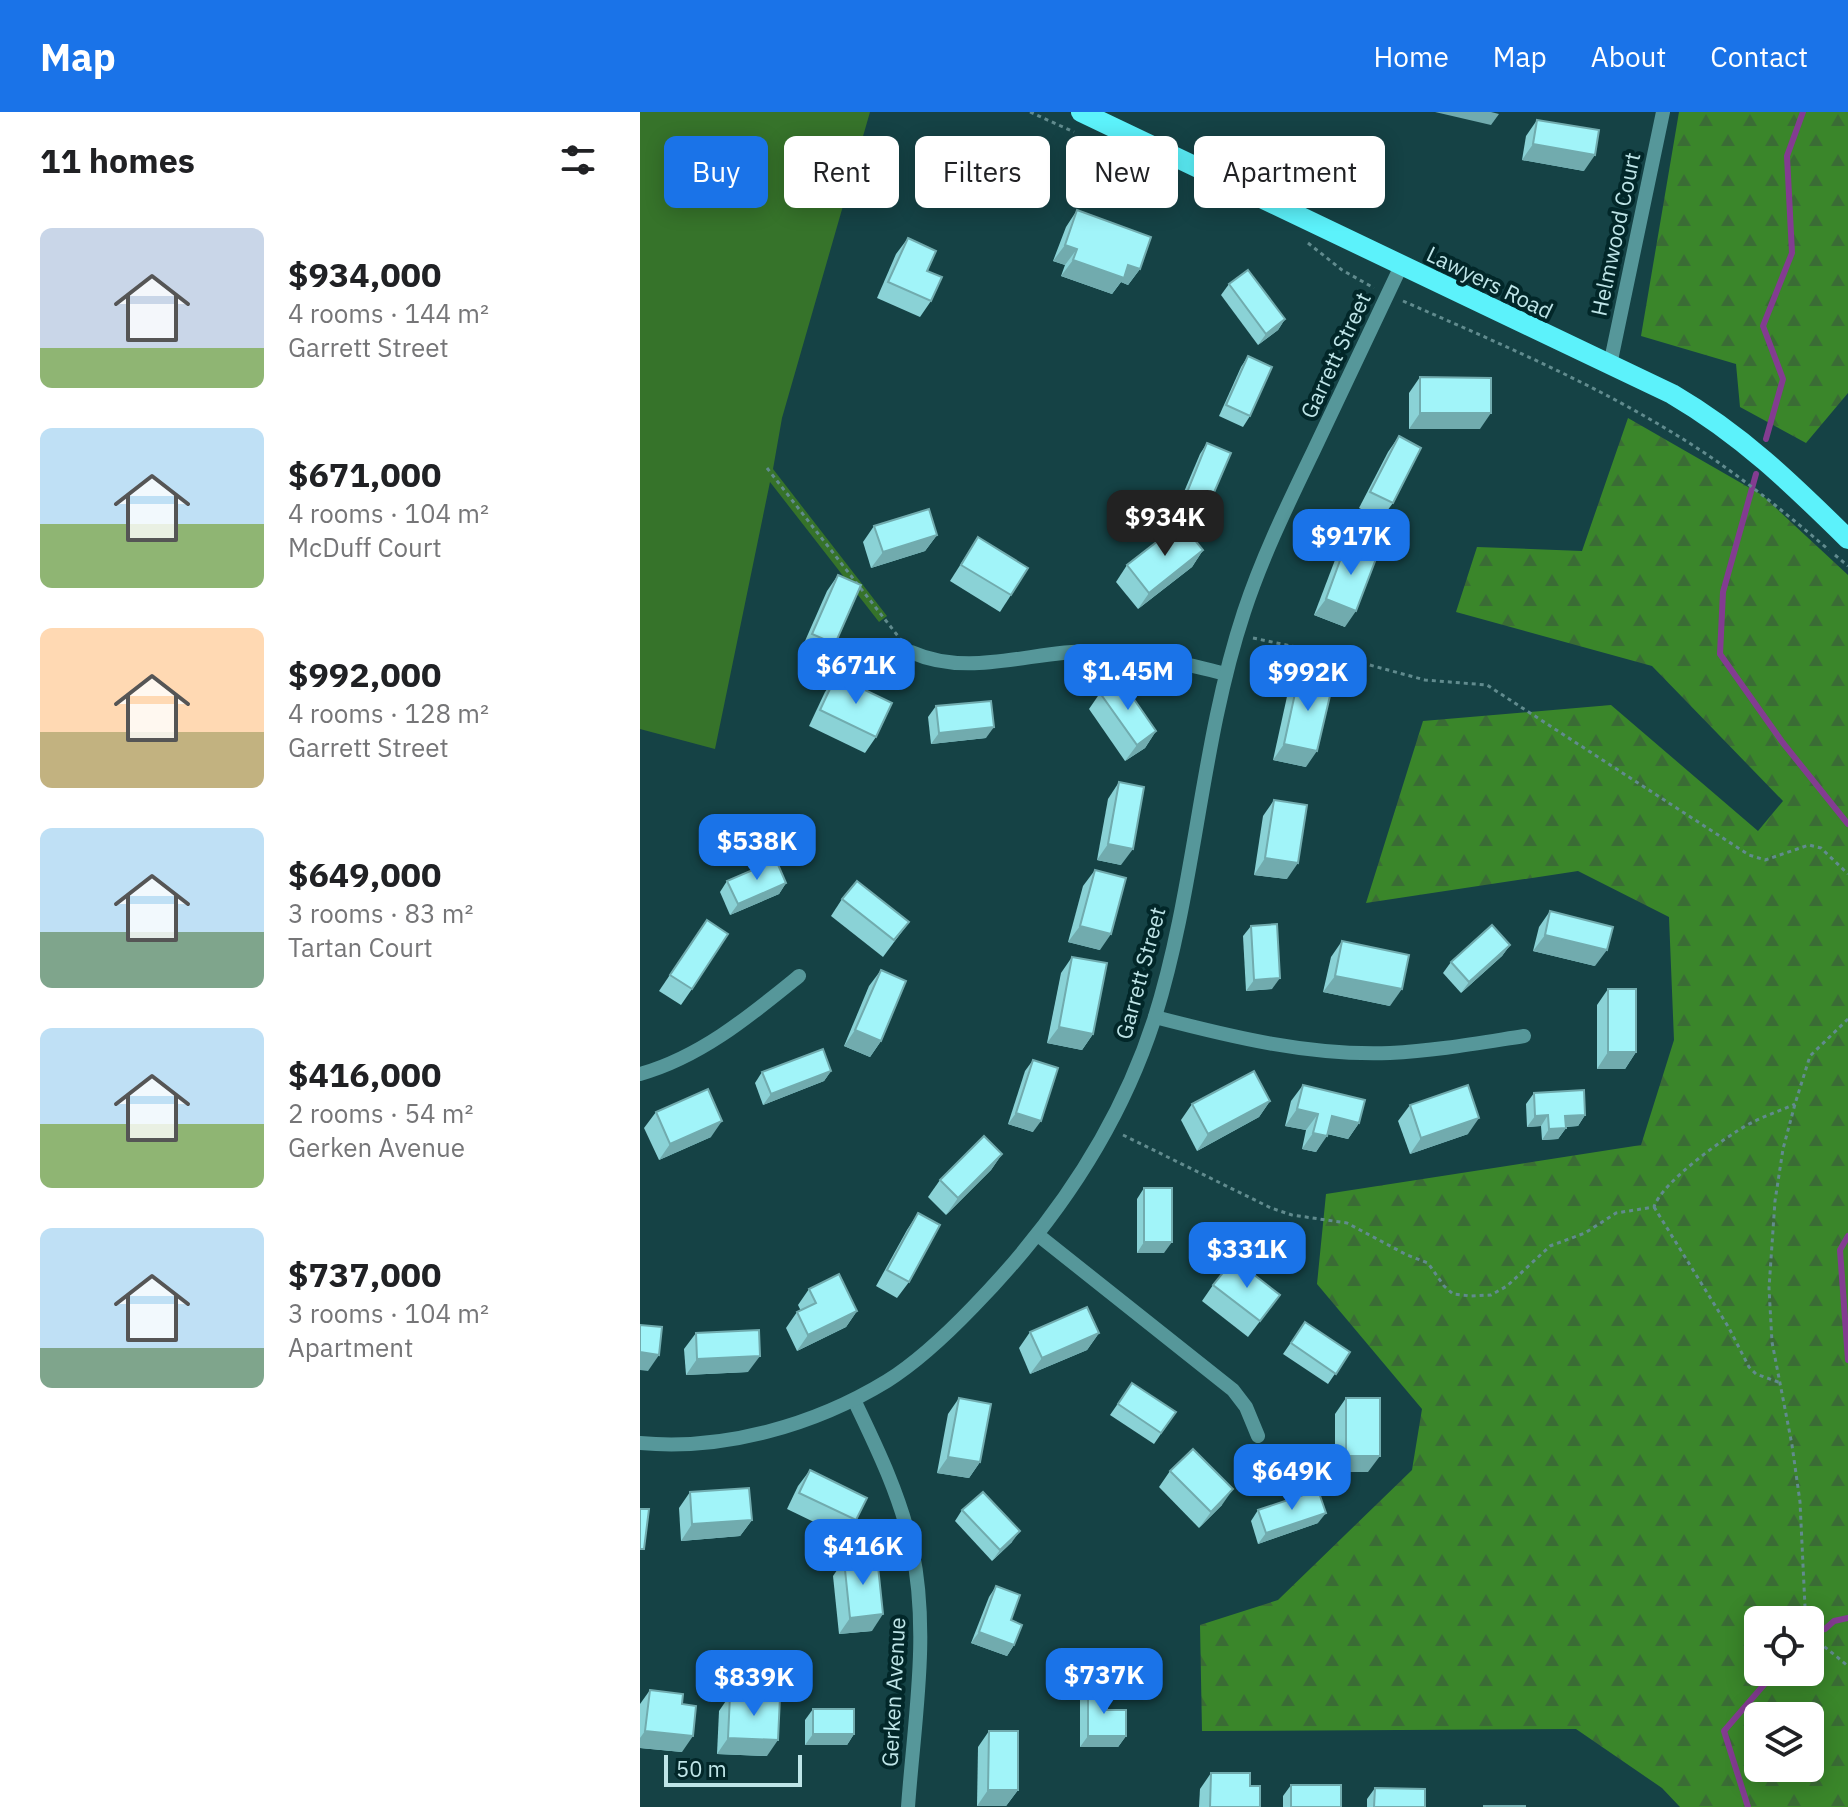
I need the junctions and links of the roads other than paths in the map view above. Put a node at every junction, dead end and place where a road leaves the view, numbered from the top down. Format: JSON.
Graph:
{"nodes":[{"id":1,"x":1663,"y":112,"type":"edge"},
{"id":2,"x":1078,"y":122,"type":"edge"},
{"id":3,"x":1401,"y":266,"type":"junction"},
{"id":4,"x":1610,"y":365,"type":"junction"},
{"id":5,"x":1848,"y":539,"type":"edge"},
{"id":6,"x":911,"y":652,"type":"road end"},
{"id":7,"x":1226,"y":674,"type":"junction"},
{"id":8,"x":799,"y":976,"type":"dead end"},
{"id":9,"x":1155,"y":1017,"type":"junction"},
{"id":10,"x":1524,"y":1036,"type":"dead end"},
{"id":11,"x":640,"y":1074,"type":"edge"},
{"id":12,"x":1038,"y":1235,"type":"junction"},
{"id":13,"x":854,"y":1400,"type":"junction"},
{"id":14,"x":1258,"y":1436,"type":"dead end"},
{"id":15,"x":640,"y":1443,"type":"edge"},
{"id":16,"x":908,"y":1807,"type":"edge"}],
"edges":[{"from":1,"to":4,"type":"street","name":"Helmwood Court"},
{"from":2,"to":3,"type":"main road","name":"Lawyers Road"},
{"from":3,"to":4,"type":"main road","name":"Lawyers Road"},
{"from":3,"to":7,"type":"street","name":"Garrett Street"},
{"from":4,"to":5,"type":"main road","name":"Lawyers Road"},
{"from":6,"to":7,"type":"street"},
{"from":7,"to":9,"type":"street","name":"Garrett Street"},
{"from":8,"to":11,"type":"street"},
{"from":9,"to":10,"type":"street"},
{"from":9,"to":12,"type":"street","name":"Garrett Street"},
{"from":12,"to":13,"type":"street","name":"Garrett Street"},
{"from":12,"to":14,"type":"street"},
{"from":13,"to":15,"type":"street","name":"Garrett Street"},
{"from":13,"to":16,"type":"street","name":"Gerken Avenue"}]}
